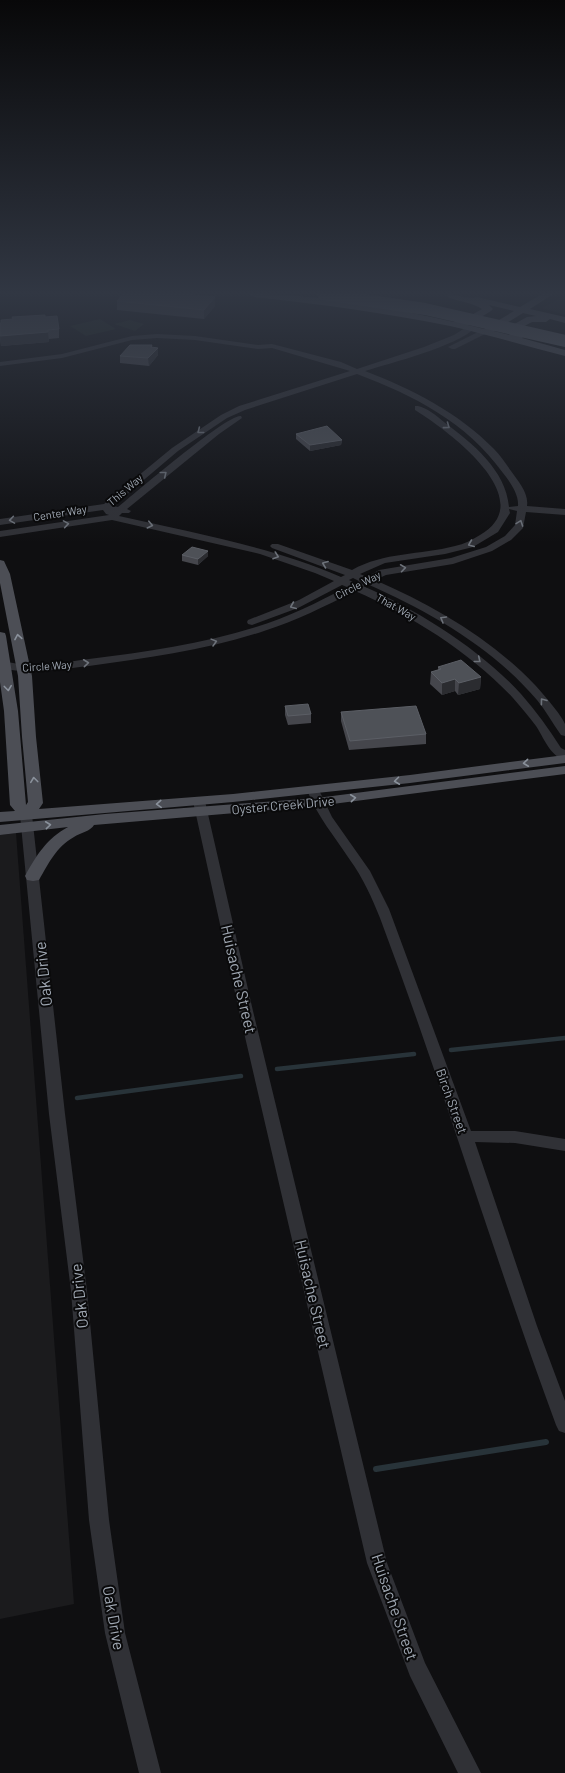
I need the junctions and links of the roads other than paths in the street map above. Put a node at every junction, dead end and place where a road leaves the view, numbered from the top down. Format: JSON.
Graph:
{"nodes":[{"id":1,"x":341,"y":377,"type":"edge"},
{"id":2,"x":352,"y":377,"type":"edge"},
{"id":3,"x":360,"y":377,"type":"edge"},
{"id":4,"x":371,"y":377,"type":"edge"},
{"id":5,"x":506,"y":504,"type":"junction"},
{"id":6,"x":522,"y":505,"type":"junction"},
{"id":7,"x":565,"y":505,"type":"edge"},
{"id":8,"x":106,"y":507,"type":"junction"},
{"id":9,"x":565,"y":512,"type":"edge"},
{"id":10,"x":116,"y":513,"type":"junction"},
{"id":11,"x":0,"y":522,"type":"edge"},
{"id":12,"x":0,"y":534,"type":"edge"},
{"id":13,"x":0,"y":564,"type":"edge"},
{"id":14,"x":352,"y":574,"type":"junction"},
{"id":15,"x":342,"y":580,"type":"junction"},
{"id":16,"x":366,"y":580,"type":"junction"},
{"id":17,"x":355,"y":586,"type":"junction"},
{"id":18,"x":0,"y":636,"type":"edge"},
{"id":19,"x":23,"y":664,"type":"junction"},
{"id":20,"x":5,"y":666,"type":"junction"},
{"id":21,"x":533,"y":688,"type":"junction"},
{"id":22,"x":517,"y":696,"type":"junction"},
{"id":23,"x":565,"y":733,"type":"edge"},
{"id":24,"x":565,"y":757,"type":"edge"},
{"id":25,"x":565,"y":770,"type":"edge"},
{"id":26,"x":315,"y":796,"type":"junction"},
{"id":27,"x":200,"y":806,"type":"junction"},
{"id":28,"x":0,"y":817,"type":"edge"},
{"id":29,"x":105,"y":819,"type":"junction"},
{"id":30,"x":26,"y":821,"type":"junction"},
{"id":31,"x":0,"y":830,"type":"edge"},
{"id":32,"x":33,"y":876,"type":"junction"},
{"id":33,"x":465,"y":1137,"type":"junction"},
{"id":34,"x":565,"y":1145,"type":"edge"},
{"id":35,"x":565,"y":1425,"type":"edge"},
{"id":36,"x":150,"y":1773,"type":"edge"},
{"id":37,"x":470,"y":1773,"type":"edge"}],
"edges":[{"from":1,"to":8,"type":"street","name":"This Way","one_way":true},
{"from":10,"to":2,"type":"street","name":"This Way","one_way":true},
{"from":3,"to":5,"type":"street","one_way":true},
{"from":4,"to":6,"type":"street"},
{"from":5,"to":6,"type":"street"},
{"from":5,"to":14,"type":"street","name":"Circle Way","one_way":true},
{"from":6,"to":7,"type":"street"},
{"from":6,"to":9,"type":"street"},
{"from":16,"to":6,"type":"street","name":"Circle Way","one_way":true},
{"from":8,"to":10,"type":"street","name":"Center Way"},
{"from":8,"to":11,"type":"street","name":"Center Way","one_way":true},
{"from":12,"to":10,"type":"street","name":"Center Way","one_way":true},
{"from":14,"to":10,"type":"street","name":"That Way","one_way":true},
{"from":10,"to":15,"type":"street","name":"That Way","one_way":true},
{"from":19,"to":13,"type":"main road","one_way":true},
{"from":14,"to":15,"type":"street","name":"Circle Way"},
{"from":14,"to":16,"type":"street","name":"That Way"},
{"from":15,"to":17,"type":"street","name":"That Way"},
{"from":15,"to":19,"type":"street","name":"Circle Way","one_way":true},
{"from":16,"to":17,"type":"street","name":"Circle Way"},
{"from":21,"to":16,"type":"street","name":"That Way","one_way":true},
{"from":19,"to":17,"type":"street","name":"Circle Way","one_way":true},
{"from":17,"to":22,"type":"street","name":"That Way","one_way":true},
{"from":18,"to":20,"type":"main road","name":"Oak Drive"},
{"from":19,"to":20,"type":"street","name":"Circle Way"},
{"from":30,"to":19,"type":"main road","one_way":true},
{"from":20,"to":30,"type":"main road","name":"Oak Drive","one_way":true},
{"from":21,"to":22,"type":"street"},
{"from":23,"to":21,"type":"street","name":"That Way","one_way":true},
{"from":22,"to":24,"type":"street","name":"That Way"},
{"from":24,"to":26,"type":"main road","name":"Oyster Creek Drive","one_way":true},
{"from":26,"to":25,"type":"main road","name":"Oyster Creek Drive","one_way":true},
{"from":26,"to":27,"type":"main road","name":"Oyster Creek Drive"},
{"from":26,"to":33,"type":"street","name":"Birch Street"},
{"from":27,"to":29,"type":"main road","name":"Oyster Creek Drive"},
{"from":27,"to":30,"type":"main road","name":"Oyster Creek Drive","one_way":true},
{"from":27,"to":37,"type":"street","name":"Huisache Street"},
{"from":28,"to":30,"type":"main road","name":"Oyster Creek Drive"},
{"from":30,"to":29,"type":"main road","name":"Oyster Creek Drive","one_way":true},
{"from":29,"to":32,"type":"main road"},
{"from":30,"to":31,"type":"main road","name":"Oyster Creek Drive"},
{"from":30,"to":32,"type":"street","name":"Oak Drive"},
{"from":32,"to":36,"type":"street","name":"Oak Drive"},
{"from":33,"to":34,"type":"street"},
{"from":33,"to":35,"type":"street","name":"Birch Street"}]}
